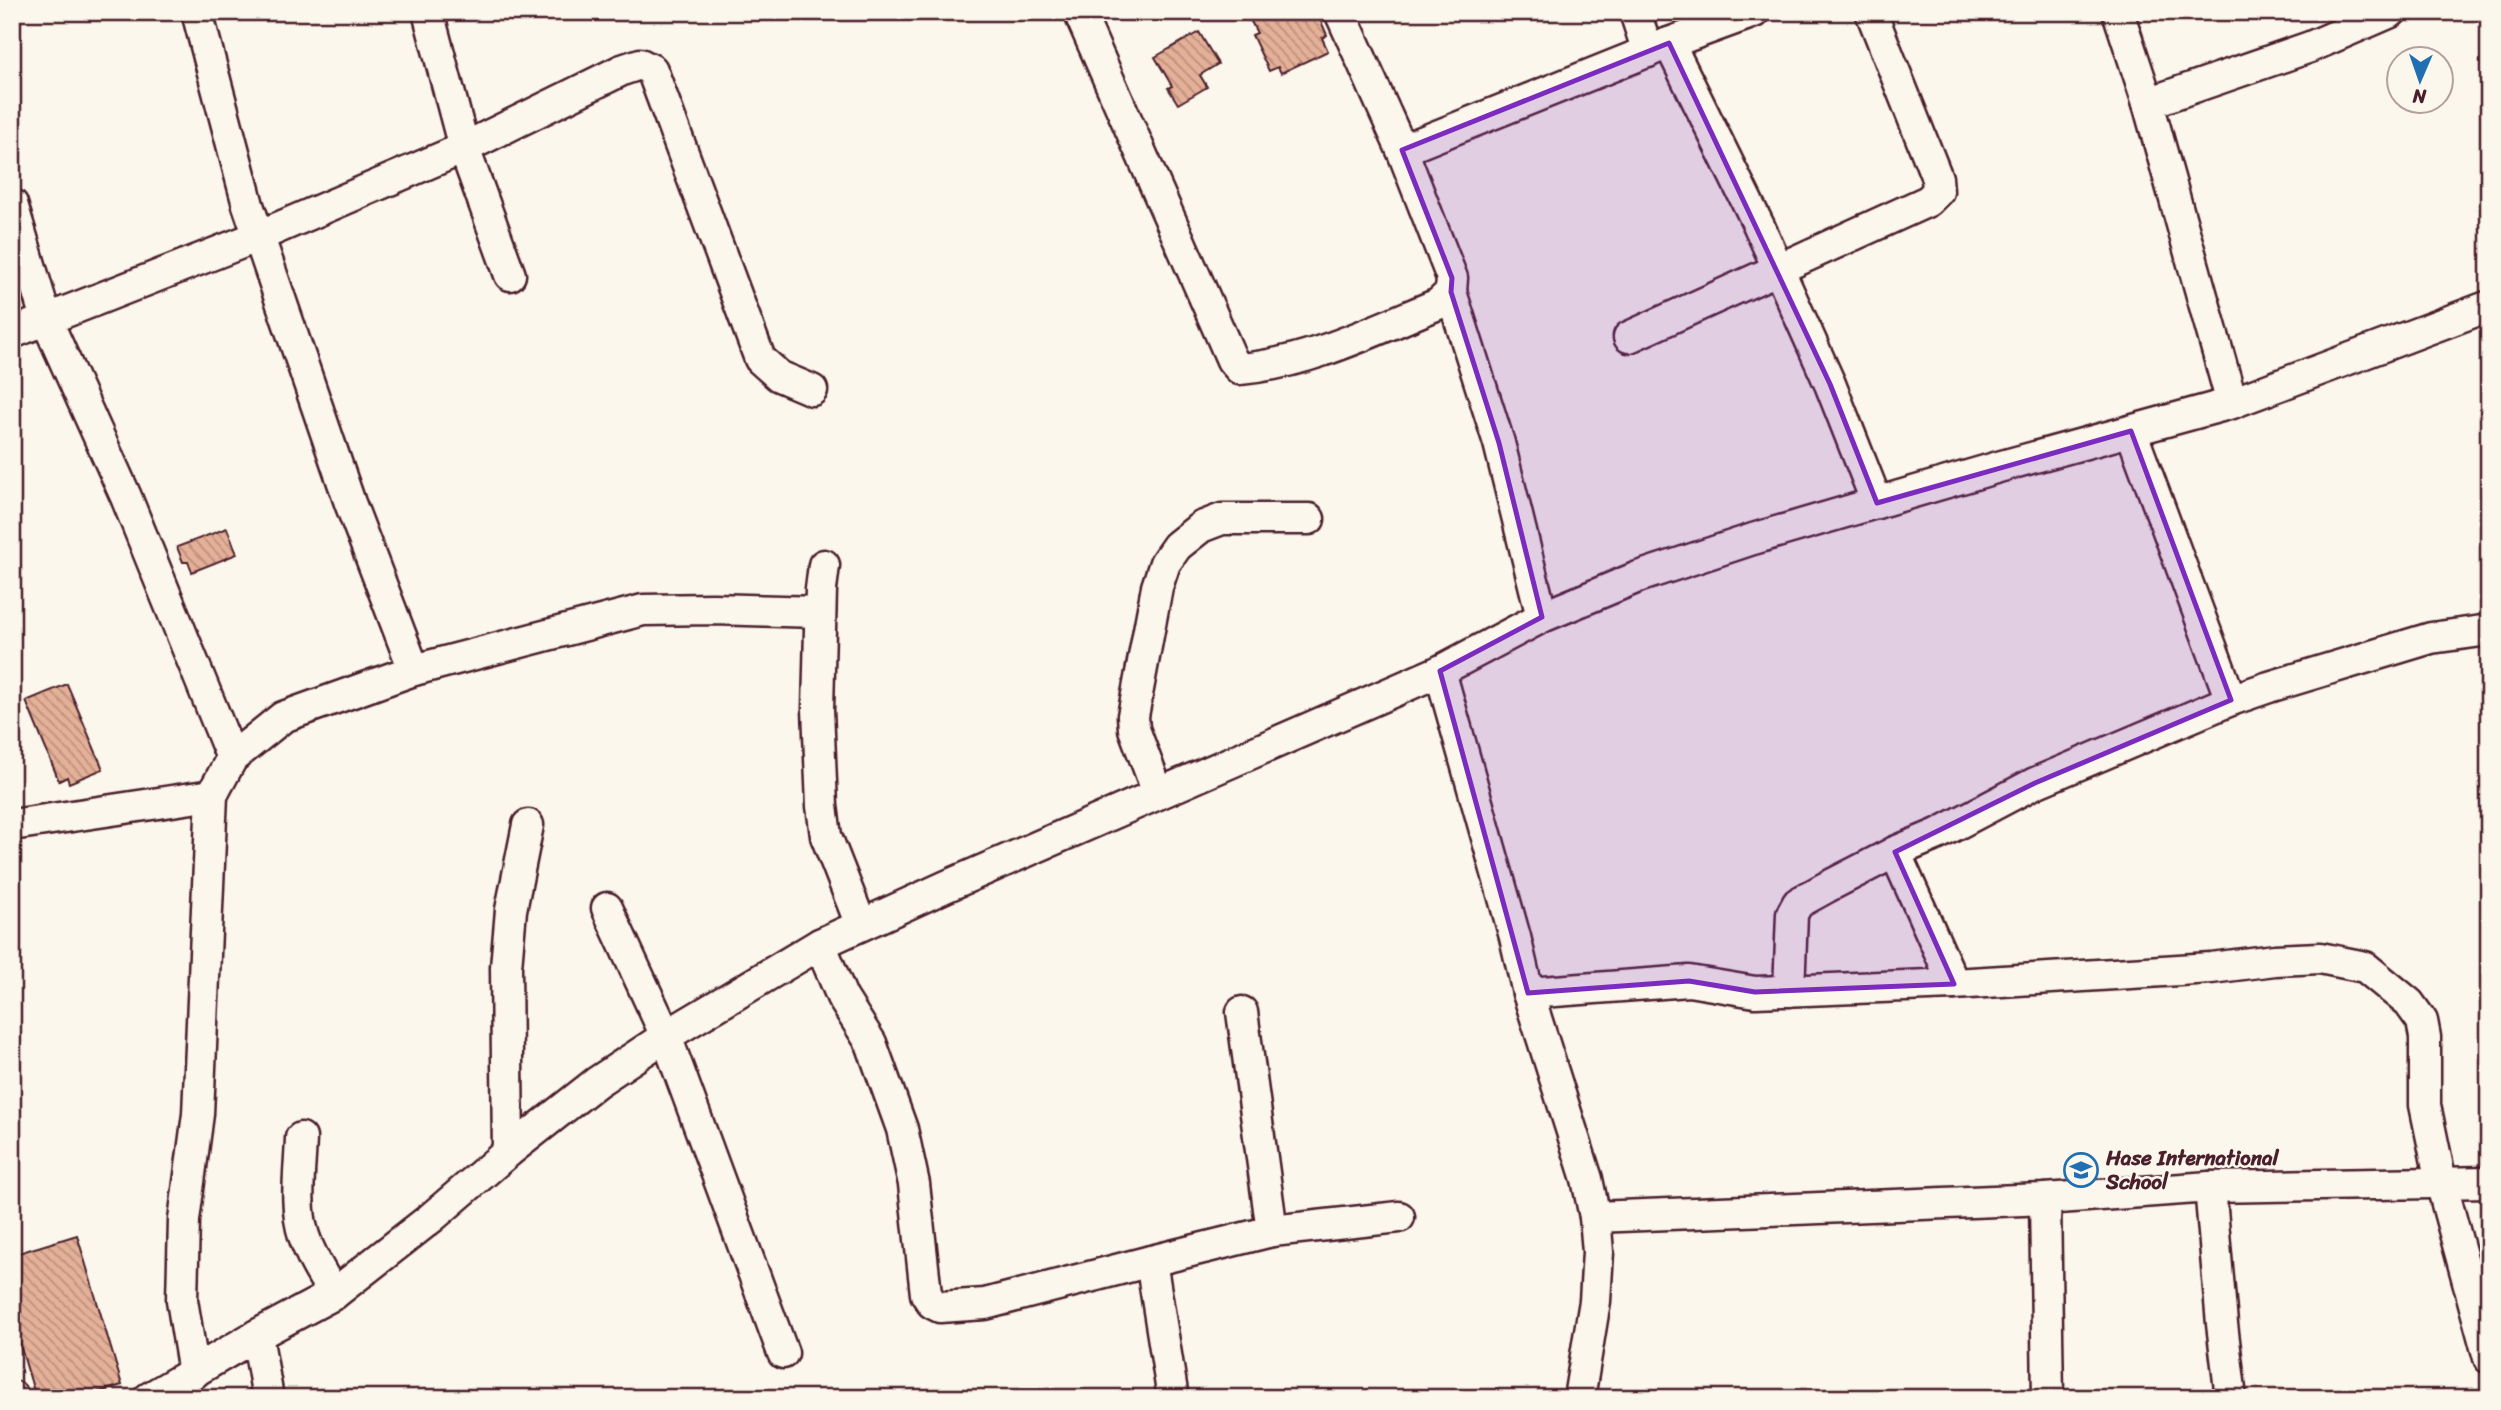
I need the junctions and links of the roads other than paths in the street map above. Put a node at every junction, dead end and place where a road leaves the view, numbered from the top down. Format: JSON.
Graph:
{"nodes":[{"id":1,"x":197,"y":12,"type":"edge"},
{"id":2,"x":428,"y":12,"type":"edge"},
{"id":3,"x":1079,"y":12,"type":"edge"},
{"id":4,"x":1340,"y":12,"type":"edge"},
{"id":5,"x":1635,"y":12,"type":"edge"},
{"id":6,"x":1754,"y":12,"type":"edge"},
{"id":7,"x":1871,"y":12,"type":"edge"},
{"id":8,"x":2118,"y":12,"type":"edge"},
{"id":9,"x":2391,"y":12,"type":"edge"},
{"id":10,"x":1659,"y":47,"type":"junction"},
{"id":11,"x":2148,"y":103,"type":"junction"},
{"id":12,"x":464,"y":148,"type":"junction"},
{"id":13,"x":1402,"y":150,"type":"junction"},
{"id":14,"x":12,"y":204,"type":"edge"},
{"id":15,"x":259,"y":236,"type":"junction"},
{"id":16,"x":1778,"y":267,"type":"junction"},
{"id":17,"x":510,"y":275,"type":"dead end"},
{"id":18,"x":1451,"y":292,"type":"junction"},
{"id":19,"x":2489,"y":306,"type":"edge"},
{"id":20,"x":46,"y":319,"type":"junction"},
{"id":21,"x":12,"y":333,"type":"edge"},
{"id":22,"x":1629,"y":337,"type":"dead end"},
{"id":23,"x":812,"y":390,"type":"dead end"},
{"id":24,"x":2232,"y":403,"type":"junction"},
{"id":25,"x":2131,"y":431,"type":"junction"},
{"id":26,"x":1877,"y":503,"type":"junction"},
{"id":27,"x":1309,"y":519,"type":"dead end"},
{"id":28,"x":824,"y":565,"type":"dead end"},
{"id":29,"x":820,"y":612,"type":"junction"},
{"id":30,"x":1542,"y":617,"type":"junction"},
{"id":31,"x":2489,"y":630,"type":"edge"},
{"id":32,"x":414,"y":670,"type":"junction"},
{"id":33,"x":1440,"y":671,"type":"junction"},
{"id":34,"x":2231,"y":700,"type":"junction"},
{"id":35,"x":232,"y":758,"type":"junction"},
{"id":36,"x":1158,"y":793,"type":"junction"},
{"id":37,"x":212,"y":795,"type":"junction"},
{"id":38,"x":12,"y":825,"type":"edge"},
{"id":39,"x":528,"y":825,"type":"dead end"},
{"id":40,"x":1895,"y":852,"type":"junction"},
{"id":41,"x":607,"y":908,"type":"dead end"},
{"id":42,"x":861,"y":925,"type":"junction"},
{"id":43,"x":820,"y":944,"type":"junction"},
{"id":44,"x":1954,"y":984,"type":"junction"},
{"id":45,"x":1789,"y":991,"type":"junction"},
{"id":46,"x":1528,"y":993,"type":"junction"},
{"id":47,"x":1242,"y":1012,"type":"dead end"},
{"id":48,"x":666,"y":1036,"type":"junction"},
{"id":49,"x":301,"y":1139,"type":"dead end"},
{"id":50,"x":508,"y":1152,"type":"junction"},
{"id":51,"x":2441,"y":1182,"type":"junction"},
{"id":52,"x":2489,"y":1182,"type":"edge"},
{"id":53,"x":2210,"y":1187,"type":"junction"},
{"id":54,"x":2045,"y":1199,"type":"junction"},
{"id":55,"x":1399,"y":1217,"type":"dead end"},
{"id":56,"x":1595,"y":1217,"type":"junction"},
{"id":57,"x":1272,"y":1231,"type":"junction"},
{"id":58,"x":1151,"y":1261,"type":"junction"},
{"id":59,"x":334,"y":1294,"type":"junction"},
{"id":60,"x":257,"y":1335,"type":"junction"},
{"id":61,"x":783,"y":1353,"type":"dead end"},
{"id":62,"x":2489,"y":1358,"type":"edge"},
{"id":63,"x":194,"y":1373,"type":"junction"},
{"id":64,"x":149,"y":1398,"type":"edge"},
{"id":65,"x":268,"y":1398,"type":"edge"},
{"id":66,"x":1173,"y":1398,"type":"edge"},
{"id":67,"x":1578,"y":1398,"type":"edge"},
{"id":68,"x":2048,"y":1398,"type":"edge"},
{"id":69,"x":2231,"y":1398,"type":"edge"}],
"edges":[{"from":1,"to":15,"type":"street"},
{"from":2,"to":12,"type":"street"},
{"from":3,"to":18,"type":"street"},
{"from":4,"to":13,"type":"street"},
{"from":5,"to":10,"type":"street"},
{"from":6,"to":10,"type":"street"},
{"from":7,"to":16,"type":"street"},
{"from":8,"to":11,"type":"street"},
{"from":9,"to":11,"type":"street"},
{"from":10,"to":13,"type":"street"},
{"from":10,"to":16,"type":"street"},
{"from":11,"to":24,"type":"street"},
{"from":12,"to":15,"type":"street"},
{"from":12,"to":17,"type":"street"},
{"from":12,"to":23,"type":"street"},
{"from":13,"to":18,"type":"street"},
{"from":14,"to":20,"type":"street"},
{"from":15,"to":20,"type":"street"},
{"from":15,"to":32,"type":"street"},
{"from":16,"to":22,"type":"street"},
{"from":16,"to":26,"type":"street"},
{"from":18,"to":30,"type":"street"},
{"from":19,"to":24,"type":"street"},
{"from":20,"to":21,"type":"street"},
{"from":20,"to":35,"type":"street"},
{"from":24,"to":25,"type":"street"},
{"from":25,"to":26,"type":"street"},
{"from":25,"to":34,"type":"street"},
{"from":26,"to":30,"type":"street"},
{"from":27,"to":36,"type":"street"},
{"from":28,"to":29,"type":"street"},
{"from":29,"to":32,"type":"street"},
{"from":29,"to":42,"type":"street"},
{"from":30,"to":33,"type":"street"},
{"from":31,"to":34,"type":"street"},
{"from":32,"to":35,"type":"street"},
{"from":33,"to":36,"type":"street"},
{"from":33,"to":46,"type":"street"},
{"from":34,"to":40,"type":"street"},
{"from":35,"to":37,"type":"street"},
{"from":36,"to":42,"type":"street"},
{"from":37,"to":38,"type":"street"},
{"from":37,"to":63,"type":"street"},
{"from":39,"to":50,"type":"street"},
{"from":40,"to":44,"type":"street"},
{"from":40,"to":45,"type":"street"},
{"from":41,"to":48,"type":"street"},
{"from":42,"to":43,"type":"street"},
{"from":43,"to":48,"type":"street"},
{"from":43,"to":58,"type":"street"},
{"from":44,"to":45,"type":"street"},
{"from":44,"to":51,"type":"street"},
{"from":45,"to":46,"type":"street"},
{"from":46,"to":56,"type":"street"},
{"from":47,"to":57,"type":"street"},
{"from":48,"to":50,"type":"street"},
{"from":48,"to":61,"type":"street"},
{"from":49,"to":59,"type":"street"},
{"from":50,"to":59,"type":"street"},
{"from":51,"to":52,"type":"street"},
{"from":51,"to":53,"type":"street"},
{"from":51,"to":62,"type":"street"},
{"from":53,"to":54,"type":"street"},
{"from":53,"to":69,"type":"street"},
{"from":54,"to":56,"type":"street"},
{"from":54,"to":68,"type":"street"},
{"from":55,"to":57,"type":"street"},
{"from":56,"to":67,"type":"street"},
{"from":57,"to":58,"type":"street"},
{"from":58,"to":66,"type":"street"},
{"from":59,"to":60,"type":"street"},
{"from":60,"to":63,"type":"street"},
{"from":60,"to":65,"type":"street"},
{"from":63,"to":64,"type":"street"}]}
